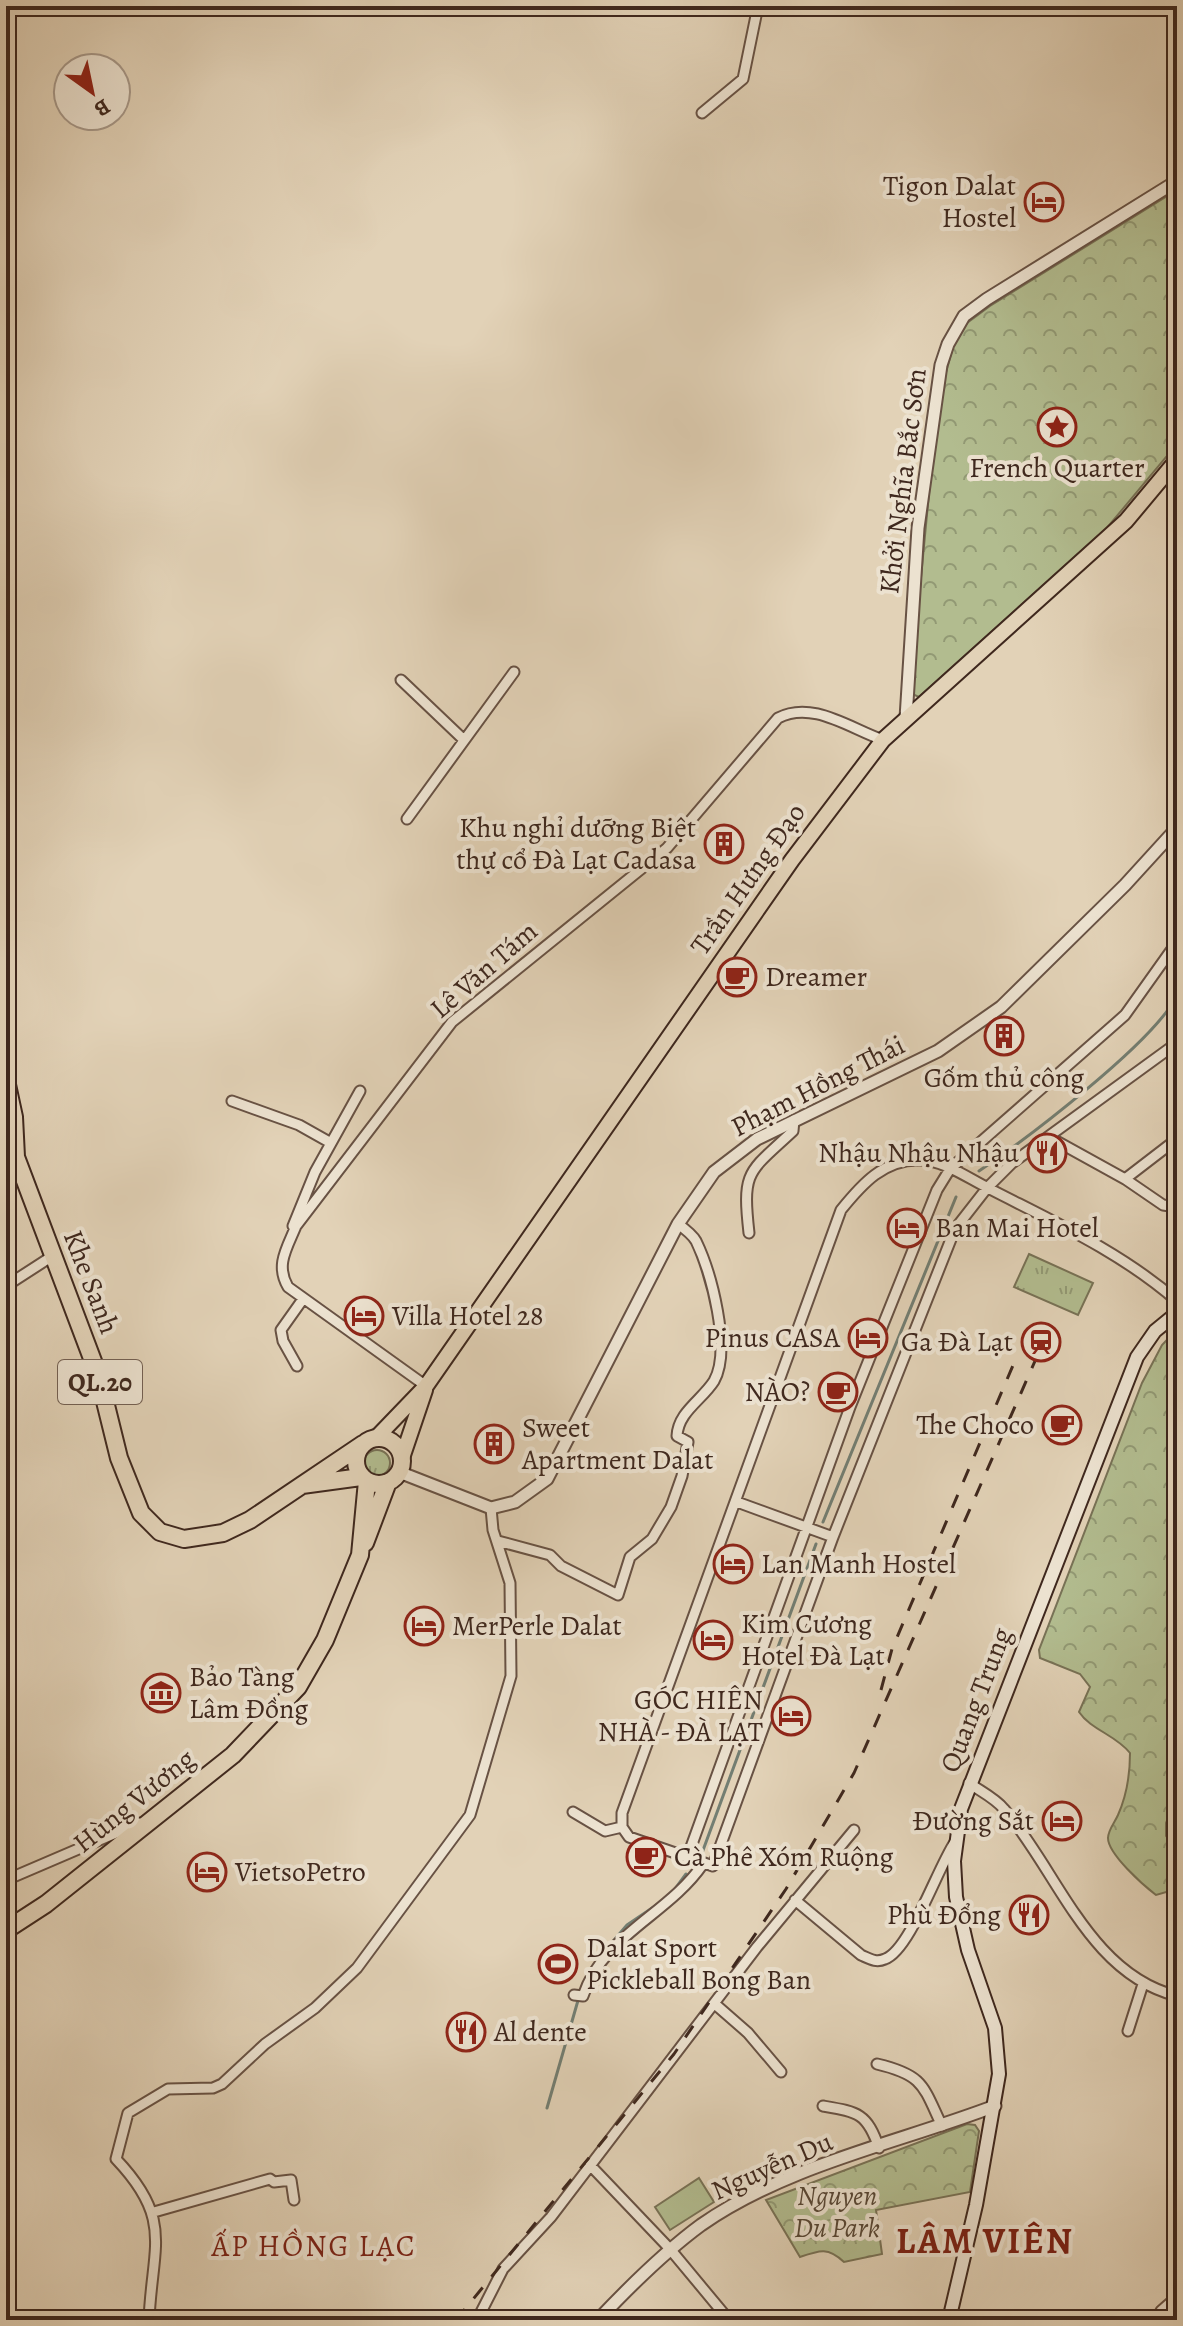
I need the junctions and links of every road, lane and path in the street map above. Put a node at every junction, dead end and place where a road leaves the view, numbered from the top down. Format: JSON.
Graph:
{"nodes":[{"id":1,"x":758,"y":6,"type":"edge"},
{"id":2,"x":702,"y":113,"type":"dead end"},
{"id":3,"x":1177,"y":181,"type":"edge"},
{"id":4,"x":1177,"y":460,"type":"edge"},
{"id":5,"x":514,"y":672,"type":"dead end"},
{"id":6,"x":401,"y":680,"type":"dead end"},
{"id":7,"x":906,"y":718,"type":"junction"},
{"id":8,"x":464,"y":740,"type":"junction"},
{"id":9,"x":883,"y":740,"type":"junction"},
{"id":10,"x":407,"y":819,"type":"dead end"},
{"id":11,"x":1177,"y":828,"type":"edge"},
{"id":12,"x":1177,"y":942,"type":"edge"},
{"id":13,"x":1177,"y":1043,"type":"edge"},
{"id":14,"x":6,"y":1080,"type":"edge"},
{"id":15,"x":360,"y":1091,"type":"dead end"},
{"id":16,"x":232,"y":1101,"type":"dead end"},
{"id":17,"x":794,"y":1120,"type":"junction"},
{"id":18,"x":1049,"y":1137,"type":"junction"},
{"id":19,"x":1177,"y":1139,"type":"edge"},
{"id":20,"x":331,"y":1143,"type":"junction"},
{"id":21,"x":950,"y":1169,"type":"junction"},
{"id":22,"x":1125,"y":1179,"type":"junction"},
{"id":23,"x":987,"y":1188,"type":"junction"},
{"id":24,"x":1177,"y":1207,"type":"edge"},
{"id":25,"x":678,"y":1224,"type":"junction"},
{"id":26,"x":749,"y":1233,"type":"dead end"},
{"id":27,"x":286,"y":1248,"type":"junction"},
{"id":28,"x":54,"y":1255,"type":"junction"},
{"id":29,"x":6,"y":1286,"type":"edge"},
{"id":30,"x":303,"y":1299,"type":"junction"},
{"id":31,"x":1177,"y":1301,"type":"edge"},
{"id":32,"x":1177,"y":1313,"type":"edge"},
{"id":33,"x":297,"y":1366,"type":"dead end"},
{"id":34,"x":426,"y":1386,"type":"junction"},
{"id":35,"x":369,"y":1441,"type":"junction"},
{"id":36,"x":396,"y":1471,"type":"junction"},
{"id":37,"x":364,"y":1479,"type":"junction"},
{"id":38,"x":297,"y":1486,"type":"junction"},
{"id":39,"x":737,"y":1502,"type":"junction"},
{"id":40,"x":491,"y":1508,"type":"junction"},
{"id":41,"x":809,"y":1527,"type":"junction"},
{"id":42,"x":833,"y":1537,"type":"junction"},
{"id":43,"x":498,"y":1541,"type":"junction"},
{"id":44,"x":360,"y":1555,"type":"junction"},
{"id":45,"x":969,"y":1783,"type":"junction"},
{"id":46,"x":163,"y":1812,"type":"junction"},
{"id":47,"x":573,"y":1812,"type":"dead end"},
{"id":48,"x":622,"y":1827,"type":"junction"},
{"id":49,"x":854,"y":1830,"type":"dead end"},
{"id":50,"x":955,"y":1842,"type":"junction"},
{"id":51,"x":687,"y":1858,"type":"junction"},
{"id":52,"x":703,"y":1864,"type":"junction"},
{"id":53,"x":6,"y":1880,"type":"edge"},
{"id":54,"x":795,"y":1900,"type":"junction"},
{"id":55,"x":6,"y":1930,"type":"edge"},
{"id":56,"x":1143,"y":1984,"type":"junction"},
{"id":57,"x":577,"y":1995,"type":"dead end"},
{"id":58,"x":1177,"y":1996,"type":"edge"},
{"id":59,"x":716,"y":2005,"type":"junction"},
{"id":60,"x":1128,"y":2031,"type":"dead end"},
{"id":61,"x":877,"y":2064,"type":"dead end"},
{"id":62,"x":781,"y":2072,"type":"dead end"},
{"id":63,"x":823,"y":2106,"type":"dead end"},
{"id":64,"x":995,"y":2106,"type":"junction"},
{"id":65,"x":942,"y":2126,"type":"junction"},
{"id":66,"x":879,"y":2148,"type":"junction"},
{"id":67,"x":590,"y":2165,"type":"junction"},
{"id":68,"x":294,"y":2200,"type":"dead end"},
{"id":69,"x":154,"y":2212,"type":"junction"},
{"id":70,"x":670,"y":2249,"type":"junction"},
{"id":71,"x":1177,"y":2297,"type":"edge"},
{"id":72,"x":149,"y":2320,"type":"edge"},
{"id":73,"x":477,"y":2320,"type":"edge"},
{"id":74,"x":598,"y":2320,"type":"edge"},
{"id":75,"x":729,"y":2320,"type":"edge"},
{"id":76,"x":949,"y":2320,"type":"edge"},
{"id":77,"x":1173,"y":2320,"type":"edge"}],
"edges":[{"from":1,"to":2,"type":"street"},
{"from":3,"to":7,"type":"street","name":"Khởi Nghĩa Bắc Sơn"},
{"from":4,"to":7,"type":"main road","name":"Trần Hưng Đạo"},
{"from":5,"to":8,"type":"street"},
{"from":6,"to":8,"type":"street"},
{"from":7,"to":9,"type":"main road","name":"Trần Hưng Đạo"},
{"from":8,"to":10,"type":"street"},
{"from":9,"to":27,"type":"street","name":"Lê Văn Tám"},
{"from":9,"to":34,"type":"main road","name":"Trần Hưng Đạo"},
{"from":11,"to":17,"type":"street","name":"Phạm Hồng Thái"},
{"from":12,"to":21,"type":"street"},
{"from":13,"to":18,"type":"street"},
{"from":14,"to":28,"type":"highway","name":"Khe Sanh","number":"QL.20"},
{"from":15,"to":20,"type":"street"},
{"from":16,"to":20,"type":"street"},
{"from":17,"to":25,"type":"street","name":"Phạm Hồng Thái"},
{"from":17,"to":26,"type":"street"},
{"from":18,"to":22,"type":"street"},
{"from":18,"to":23,"type":"street"},
{"from":19,"to":22,"type":"street"},
{"from":20,"to":27,"type":"street"},
{"from":21,"to":23,"type":"street"},
{"from":21,"to":39,"type":"street"},
{"from":21,"to":41,"type":"street"},
{"from":22,"to":24,"type":"street"},
{"from":23,"to":31,"type":"street"},
{"from":23,"to":42,"type":"street"},
{"from":25,"to":40,"type":"street","name":"Phạm Hồng Thái"},
{"from":25,"to":43,"type":"street"},
{"from":27,"to":30,"type":"street"},
{"from":28,"to":29,"type":"street"},
{"from":28,"to":38,"type":"highway","name":"Khe Sanh","number":"QL.20"},
{"from":30,"to":33,"type":"street"},
{"from":30,"to":34,"type":"street"},
{"from":32,"to":45,"type":"main road","name":"Quang Trung"},
{"from":34,"to":35,"type":"main road","name":"Trần Hưng Đạo"},
{"from":34,"to":36,"type":"main road","name":"Trần Hưng Đạo"},
{"from":35,"to":36,"type":"highway"},
{"from":35,"to":37,"type":"highway","name":"Hùng Vương"},
{"from":35,"to":38,"type":"highway","name":"Khe Sanh","number":"QL.20"},
{"from":36,"to":37,"type":"highway","number":"QL.20"},
{"from":36,"to":40,"type":"street"},
{"from":36,"to":44,"type":"highway"},
{"from":37,"to":38,"type":"highway","name":"Khe Sanh","number":"QL.20"},
{"from":37,"to":44,"type":"highway","name":"Hùng Vương"},
{"from":39,"to":41,"type":"street"},
{"from":39,"to":48,"type":"street"},
{"from":40,"to":43,"type":"street"},
{"from":41,"to":42,"type":"street"},
{"from":41,"to":51,"type":"street"},
{"from":42,"to":52,"type":"street"},
{"from":43,"to":69,"type":"street"},
{"from":44,"to":46,"type":"highway","name":"Hùng Vương"},
{"from":45,"to":50,"type":"main road","name":"Quang Trung"},
{"from":45,"to":56,"type":"street"},
{"from":46,"to":53,"type":"street"},
{"from":46,"to":55,"type":"highway","name":"Hùng Vương"},
{"from":47,"to":48,"type":"street"},
{"from":48,"to":51,"type":"street"},
{"from":49,"to":54,"type":"street"},
{"from":50,"to":54,"type":"street"},
{"from":50,"to":64,"type":"main road","name":"Quang Trung"},
{"from":51,"to":52,"type":"street"},
{"from":52,"to":57,"type":"street"},
{"from":54,"to":59,"type":"street"},
{"from":56,"to":58,"type":"street"},
{"from":56,"to":60,"type":"street"},
{"from":59,"to":62,"type":"street"},
{"from":59,"to":67,"type":"street"},
{"from":61,"to":65,"type":"street"},
{"from":63,"to":66,"type":"street"},
{"from":64,"to":65,"type":"street","name":"Nguyễn Du"},
{"from":64,"to":76,"type":"main road","name":"Quang Trung"},
{"from":65,"to":66,"type":"street","name":"Nguyễn Du"},
{"from":66,"to":70,"type":"street","name":"Nguyễn Du"},
{"from":67,"to":70,"type":"street"},
{"from":67,"to":73,"type":"street"},
{"from":68,"to":69,"type":"street"},
{"from":69,"to":72,"type":"street"},
{"from":70,"to":74,"type":"street","name":"Nguyễn Du"},
{"from":70,"to":75,"type":"street"},
{"from":71,"to":77,"type":"street"}]}
